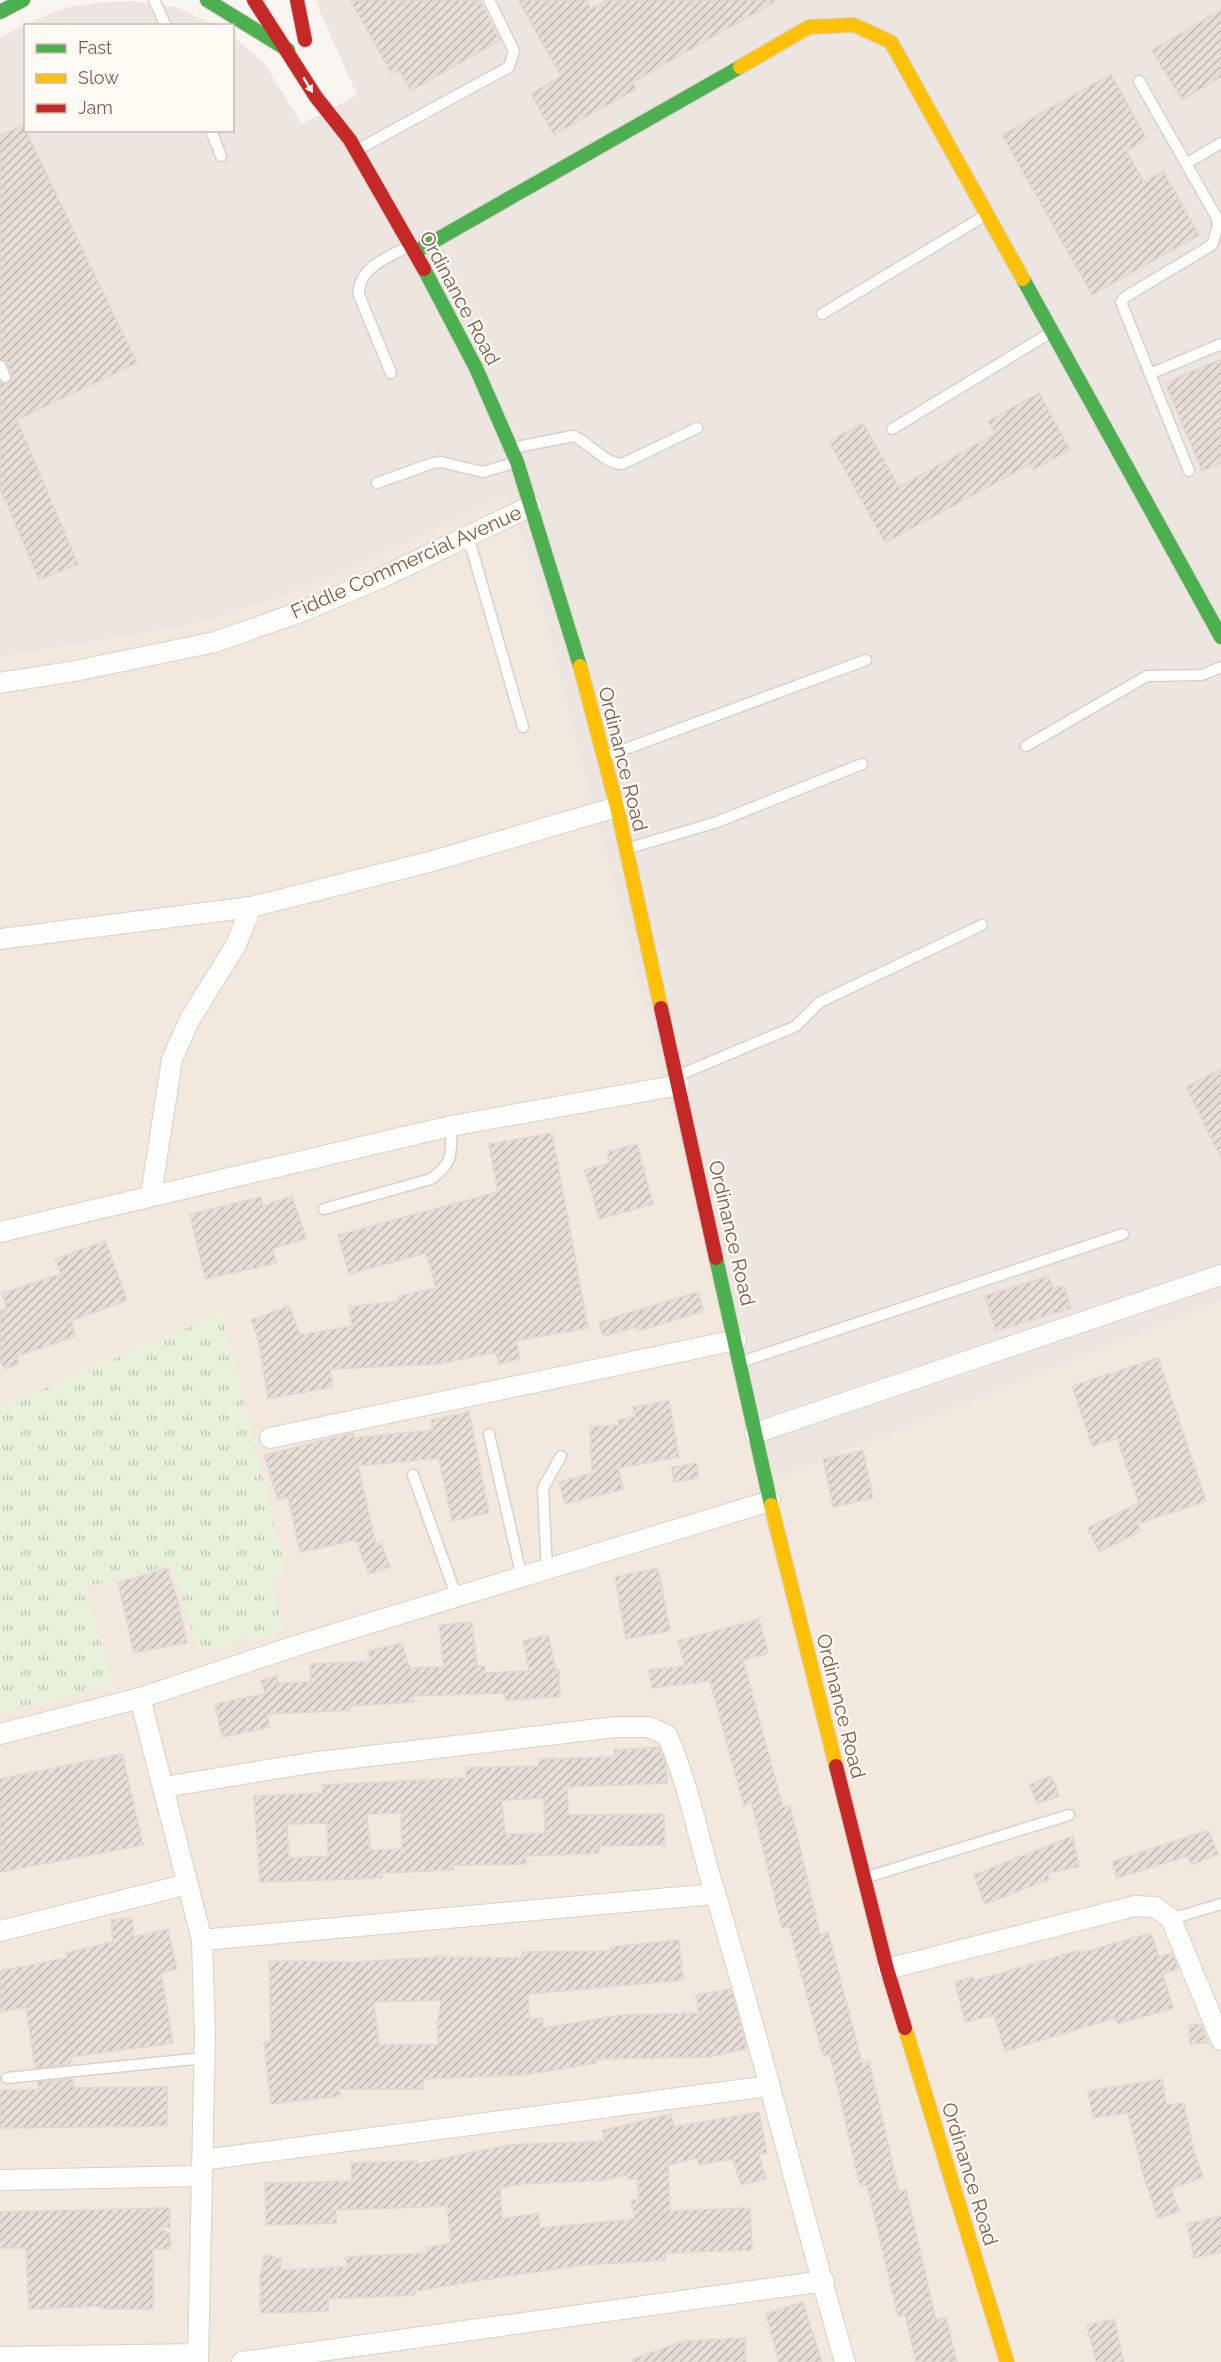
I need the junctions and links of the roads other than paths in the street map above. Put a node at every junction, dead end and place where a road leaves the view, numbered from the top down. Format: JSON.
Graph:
{"nodes":[{"id":1,"x":23,"y":0,"type":"edge"},
{"id":2,"x":154,"y":0,"type":"edge"},
{"id":3,"x":207,"y":0,"type":"edge"},
{"id":4,"x":254,"y":0,"type":"edge"},
{"id":5,"x":489,"y":0,"type":"edge"},
{"id":6,"x":291,"y":3,"type":"edge"},
{"id":7,"x":0,"y":12,"type":"edge"},
{"id":8,"x":165,"y":24,"type":"edge"},
{"id":9,"x":308,"y":45,"type":"dead end"},
{"id":10,"x":288,"y":50,"type":"junction"},
{"id":11,"x":1139,"y":81,"type":"dead end"},
{"id":12,"x":339,"y":104,"type":"dead end"},
{"id":13,"x":212,"y":132,"type":"edge"},
{"id":14,"x":1221,"y":142,"type":"edge"},
{"id":15,"x":353,"y":146,"type":"junction"},
{"id":16,"x":221,"y":156,"type":"dead end"},
{"id":17,"x":1187,"y":163,"type":"junction"},
{"id":18,"x":987,"y":215,"type":"junction"},
{"id":19,"x":413,"y":249,"type":"junction"},
{"id":20,"x":822,"y":314,"type":"dead end"},
{"id":21,"x":1051,"y":332,"type":"junction"},
{"id":22,"x":1221,"y":344,"type":"edge"},
{"id":23,"x":0,"y":366,"type":"edge"},
{"id":24,"x":391,"y":373,"type":"dead end"},
{"id":25,"x":1150,"y":374,"type":"junction"},
{"id":26,"x":5,"y":377,"type":"dead end"},
{"id":27,"x":697,"y":428,"type":"dead end"},
{"id":28,"x":892,"y":429,"type":"dead end"},
{"id":29,"x":512,"y":448,"type":"junction"},
{"id":30,"x":517,"y":462,"type":"junction"},
{"id":31,"x":1189,"y":471,"type":"dead end"},
{"id":32,"x":377,"y":483,"type":"dead end"},
{"id":33,"x":531,"y":506,"type":"junction"},
{"id":34,"x":468,"y":536,"type":"junction"},
{"id":35,"x":1221,"y":637,"type":"edge"},
{"id":36,"x":866,"y":660,"type":"dead end"},
{"id":37,"x":1221,"y":667,"type":"edge"},
{"id":38,"x":0,"y":682,"type":"edge"},
{"id":39,"x":523,"y":727,"type":"dead end"},
{"id":40,"x":1026,"y":746,"type":"dead end"},
{"id":41,"x":603,"y":757,"type":"junction"},
{"id":42,"x":861,"y":764,"type":"dead end"},
{"id":43,"x":617,"y":807,"type":"junction"},
{"id":44,"x":626,"y":849,"type":"junction"},
{"id":45,"x":251,"y":907,"type":"junction"},
{"id":46,"x":982,"y":926,"type":"dead end"},
{"id":47,"x":0,"y":939,"type":"edge"},
{"id":48,"x":678,"y":1080,"type":"junction"},
{"id":49,"x":451,"y":1126,"type":"junction"},
{"id":50,"x":151,"y":1195,"type":"junction"},
{"id":51,"x":324,"y":1209,"type":"dead end"},
{"id":52,"x":0,"y":1232,"type":"edge"},
{"id":53,"x":1123,"y":1234,"type":"dead end"},
{"id":54,"x":1221,"y":1275,"type":"edge"},
{"id":55,"x":736,"y":1340,"type":"junction"},
{"id":56,"x":740,"y":1362,"type":"junction"},
{"id":57,"x":489,"y":1434,"type":"dead end"},
{"id":58,"x":755,"y":1434,"type":"junction"},
{"id":59,"x":270,"y":1438,"type":"dead end"},
{"id":60,"x":561,"y":1456,"type":"dead end"},
{"id":61,"x":413,"y":1475,"type":"dead end"},
{"id":62,"x":770,"y":1501,"type":"junction"},
{"id":63,"x":547,"y":1570,"type":"junction"},
{"id":64,"x":522,"y":1578,"type":"junction"},
{"id":65,"x":457,"y":1598,"type":"junction"},
{"id":66,"x":140,"y":1698,"type":"junction"},
{"id":67,"x":0,"y":1734,"type":"edge"},
{"id":68,"x":164,"y":1787,"type":"junction"},
{"id":69,"x":1069,"y":1815,"type":"dead end"},
{"id":70,"x":864,"y":1878,"type":"junction"},
{"id":71,"x":188,"y":1884,"type":"junction"},
{"id":72,"x":715,"y":1894,"type":"junction"},
{"id":73,"x":1221,"y":1904,"type":"edge"},
{"id":74,"x":1171,"y":1919,"type":"junction"},
{"id":75,"x":0,"y":1931,"type":"edge"},
{"id":76,"x":202,"y":1940,"type":"junction"},
{"id":77,"x":887,"y":1969,"type":"junction"},
{"id":78,"x":1221,"y":2040,"type":"edge"},
{"id":79,"x":204,"y":2058,"type":"junction"},
{"id":80,"x":7,"y":2078,"type":"dead end"},
{"id":81,"x":770,"y":2086,"type":"junction"},
{"id":82,"x":202,"y":2168,"type":"junction"},
{"id":83,"x":0,"y":2180,"type":"edge"},
{"id":84,"x":824,"y":2281,"type":"junction"},
{"id":85,"x":0,"y":2357,"type":"edge"},
{"id":86,"x":198,"y":2358,"type":"edge"},
{"id":87,"x":242,"y":2362,"type":"edge"},
{"id":88,"x":845,"y":2362,"type":"edge"},
{"id":89,"x":1007,"y":2362,"type":"edge"}],
"edges":[{"from":1,"to":7,"type":"street"},
{"from":2,"to":8,"type":"lane"},
{"from":3,"to":10,"type":"street"},
{"from":4,"to":10,"type":"street","name":"Ordinance Road"},
{"from":5,"to":15,"type":"lane"},
{"from":6,"to":9,"type":"street"},
{"from":10,"to":15,"type":"street","name":"Ordinance Road","one_way":true},
{"from":11,"to":17,"type":"lane"},
{"from":12,"to":15,"type":"street","name":"Ordinance Road"},
{"from":13,"to":16,"type":"lane"},
{"from":14,"to":17,"type":"lane"},
{"from":15,"to":19,"type":"street","name":"Ordinance Road"},
{"from":17,"to":25,"type":"lane"},
{"from":18,"to":19,"type":"street"},
{"from":18,"to":20,"type":"lane"},
{"from":18,"to":21,"type":"street"},
{"from":19,"to":24,"type":"lane"},
{"from":19,"to":29,"type":"street","name":"Ordinance Road"},
{"from":21,"to":28,"type":"lane"},
{"from":21,"to":35,"type":"street"},
{"from":22,"to":25,"type":"lane"},
{"from":23,"to":26,"type":"lane"},
{"from":25,"to":31,"type":"lane"},
{"from":27,"to":29,"type":"lane"},
{"from":29,"to":30,"type":"street","name":"Ordinance Road"},
{"from":30,"to":32,"type":"lane"},
{"from":30,"to":33,"type":"street","name":"Ordinance Road"},
{"from":33,"to":34,"type":"street","name":"Fiddle Commercial Avenue"},
{"from":33,"to":41,"type":"street","name":"Ordinance Road"},
{"from":34,"to":38,"type":"street","name":"Fiddle Commercial Avenue"},
{"from":34,"to":39,"type":"lane"},
{"from":36,"to":41,"type":"lane"},
{"from":37,"to":40,"type":"lane"},
{"from":41,"to":43,"type":"street","name":"Ordinance Road"},
{"from":42,"to":44,"type":"lane"},
{"from":43,"to":44,"type":"street","name":"Ordinance Road"},
{"from":43,"to":45,"type":"street"},
{"from":44,"to":48,"type":"street","name":"Ordinance Road"},
{"from":45,"to":47,"type":"street"},
{"from":45,"to":50,"type":"street"},
{"from":46,"to":48,"type":"lane"},
{"from":48,"to":49,"type":"street"},
{"from":48,"to":55,"type":"street","name":"Ordinance Road"},
{"from":49,"to":50,"type":"street"},
{"from":49,"to":51,"type":"lane"},
{"from":50,"to":52,"type":"street"},
{"from":53,"to":56,"type":"lane"},
{"from":54,"to":58,"type":"street"},
{"from":55,"to":56,"type":"street","name":"Ordinance Road"},
{"from":55,"to":59,"type":"street"},
{"from":56,"to":58,"type":"street","name":"Ordinance Road"},
{"from":57,"to":64,"type":"lane"},
{"from":58,"to":62,"type":"street","name":"Ordinance Road"},
{"from":60,"to":63,"type":"lane"},
{"from":61,"to":65,"type":"lane"},
{"from":62,"to":63,"type":"street"},
{"from":62,"to":70,"type":"street","name":"Ordinance Road"},
{"from":63,"to":64,"type":"street"},
{"from":64,"to":65,"type":"street"},
{"from":65,"to":66,"type":"street"},
{"from":66,"to":67,"type":"street"},
{"from":66,"to":68,"type":"street"},
{"from":68,"to":71,"type":"street"},
{"from":68,"to":72,"type":"street"},
{"from":69,"to":70,"type":"lane"},
{"from":70,"to":77,"type":"street","name":"Ordinance Road"},
{"from":71,"to":75,"type":"street"},
{"from":71,"to":76,"type":"street"},
{"from":72,"to":76,"type":"street"},
{"from":72,"to":81,"type":"street"},
{"from":73,"to":74,"type":"lane"},
{"from":74,"to":77,"type":"street"},
{"from":74,"to":78,"type":"street"},
{"from":76,"to":79,"type":"street"},
{"from":77,"to":89,"type":"street","name":"Ordinance Road"},
{"from":79,"to":80,"type":"lane"},
{"from":79,"to":82,"type":"street"},
{"from":81,"to":82,"type":"street"},
{"from":81,"to":84,"type":"street"},
{"from":82,"to":83,"type":"street"},
{"from":82,"to":86,"type":"street"},
{"from":84,"to":87,"type":"street"},
{"from":84,"to":88,"type":"street"},
{"from":85,"to":86,"type":"street"}]}
